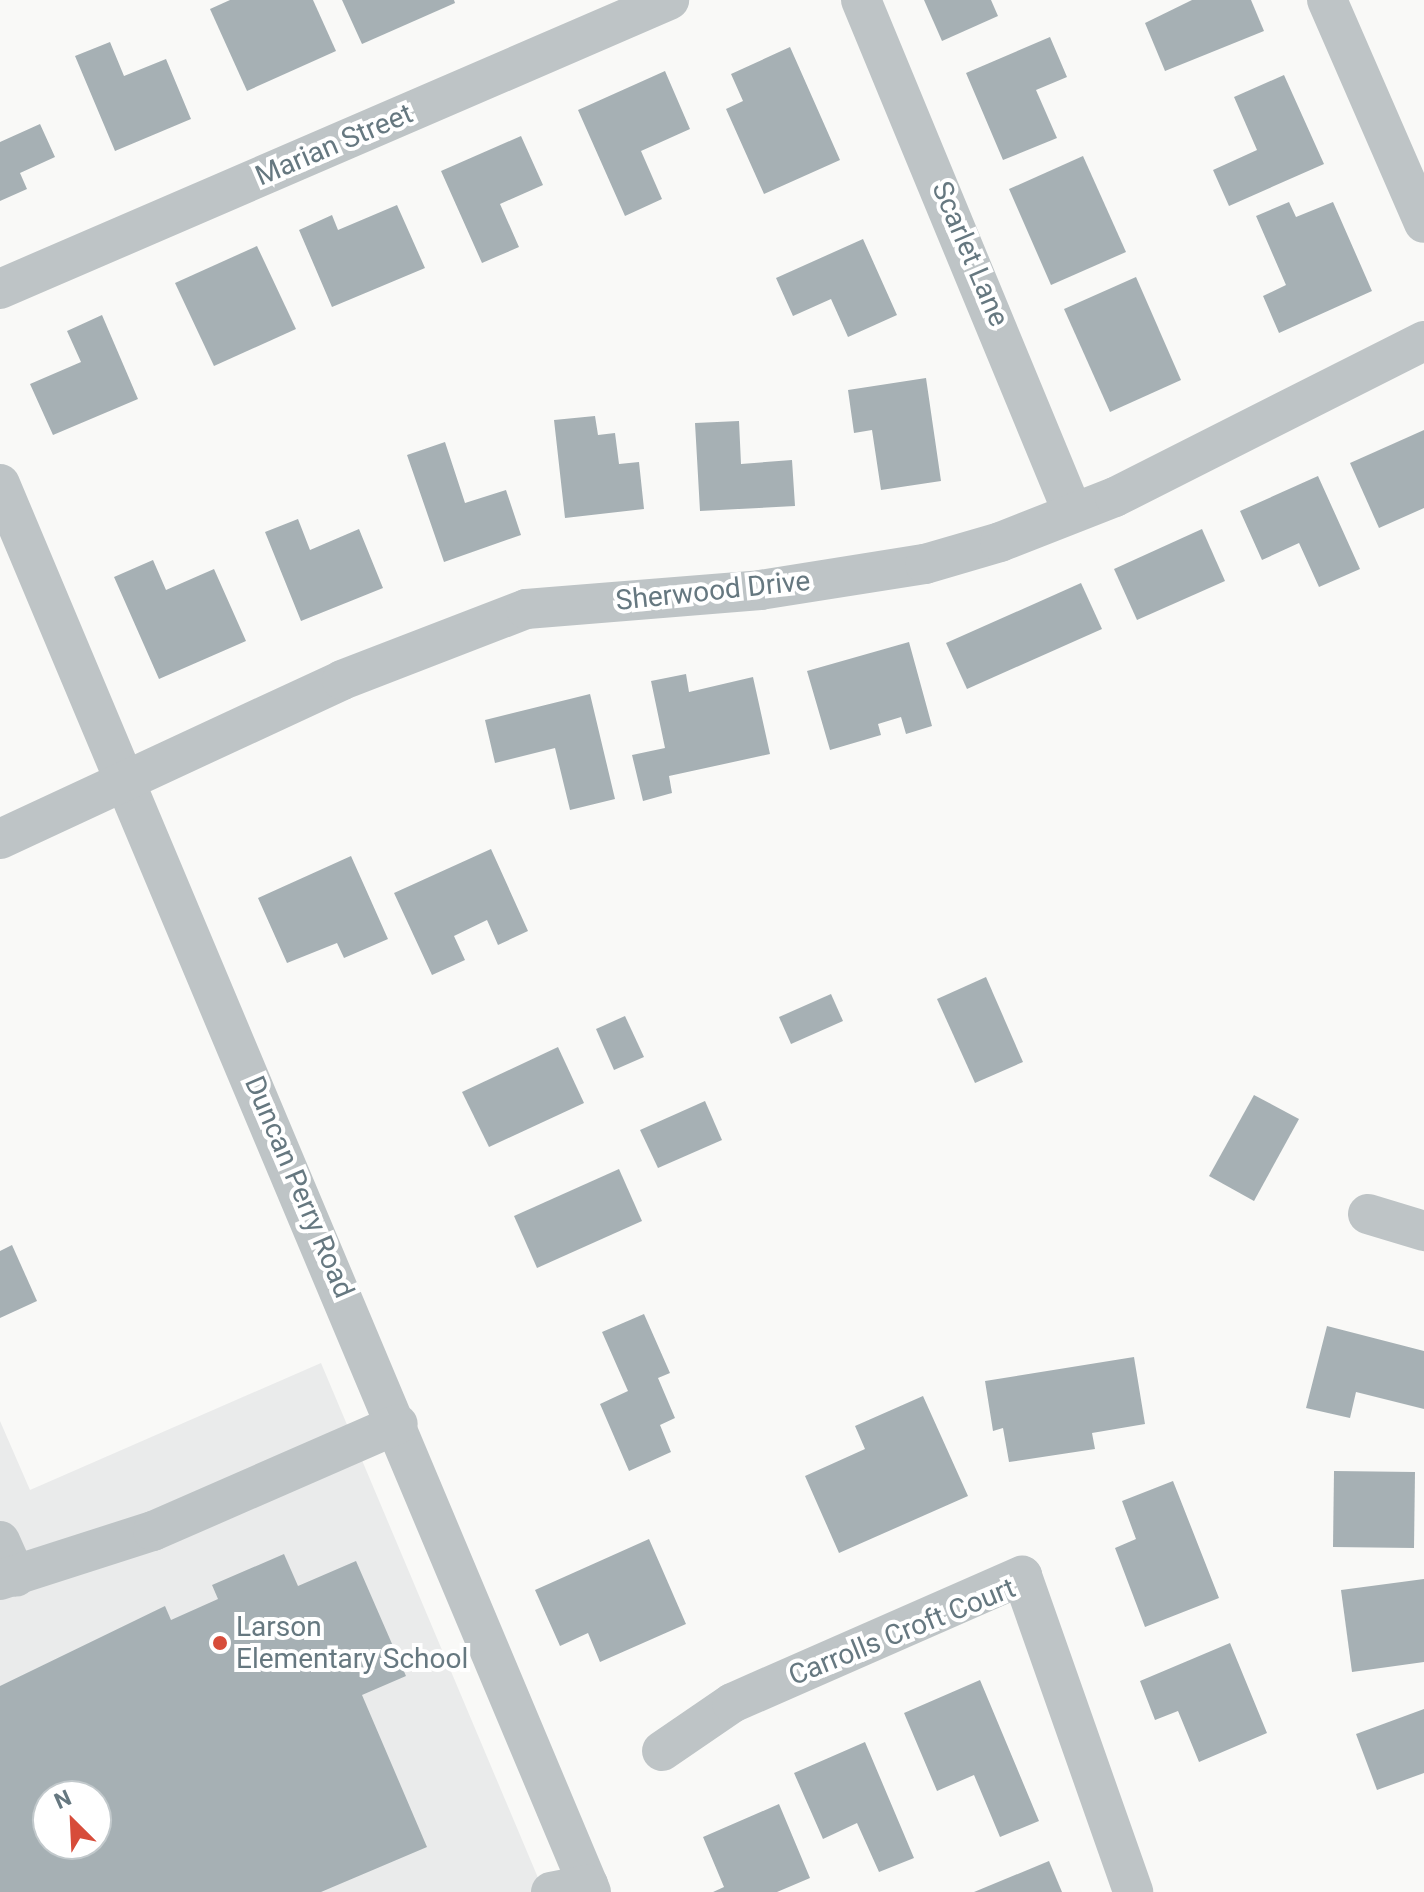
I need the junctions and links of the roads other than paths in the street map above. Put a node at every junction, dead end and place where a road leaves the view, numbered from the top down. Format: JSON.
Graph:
{"nodes":[{"id":1,"x":669,"y":0,"type":"edge"},
{"id":2,"x":861,"y":0,"type":"edge"},
{"id":3,"x":1327,"y":0,"type":"edge"},
{"id":4,"x":1424,"y":223,"type":"edge"},
{"id":5,"x":0,"y":289,"type":"edge"},
{"id":6,"x":1424,"y":341,"type":"edge"},
{"id":7,"x":0,"y":484,"type":"edge"},
{"id":8,"x":1072,"y":511,"type":"junction"},
{"id":9,"x":128,"y":781,"type":"junction"},
{"id":10,"x":0,"y":839,"type":"edge"},
{"id":11,"x":1368,"y":1214,"type":"dead end"},
{"id":12,"x":1424,"y":1231,"type":"edge"},
{"id":13,"x":398,"y":1424,"type":"junction"},
{"id":14,"x":5,"y":1566,"type":"edge"},
{"id":15,"x":662,"y":1751,"type":"dead end"},
{"id":16,"x":577,"y":1890,"type":"edge"},
{"id":17,"x":1133,"y":1892,"type":"edge"}],
"edges":[{"from":1,"to":5,"type":"street","name":"Marian Street"},
{"from":2,"to":8,"type":"street","name":"Scarlet Lane"},
{"from":3,"to":4,"type":"street"},
{"from":6,"to":8,"type":"street","name":"Sherwood Drive"},
{"from":7,"to":9,"type":"street","name":"Duncan Perry Road"},
{"from":8,"to":9,"type":"street","name":"Sherwood Drive"},
{"from":9,"to":10,"type":"street","name":"Sherwood Drive"},
{"from":9,"to":13,"type":"street","name":"Duncan Perry Road"},
{"from":11,"to":12,"type":"street"},
{"from":13,"to":14,"type":"street"},
{"from":13,"to":16,"type":"street","name":"Duncan Perry Road"},
{"from":15,"to":17,"type":"street","name":"Carrolls Croft Court"}]}
